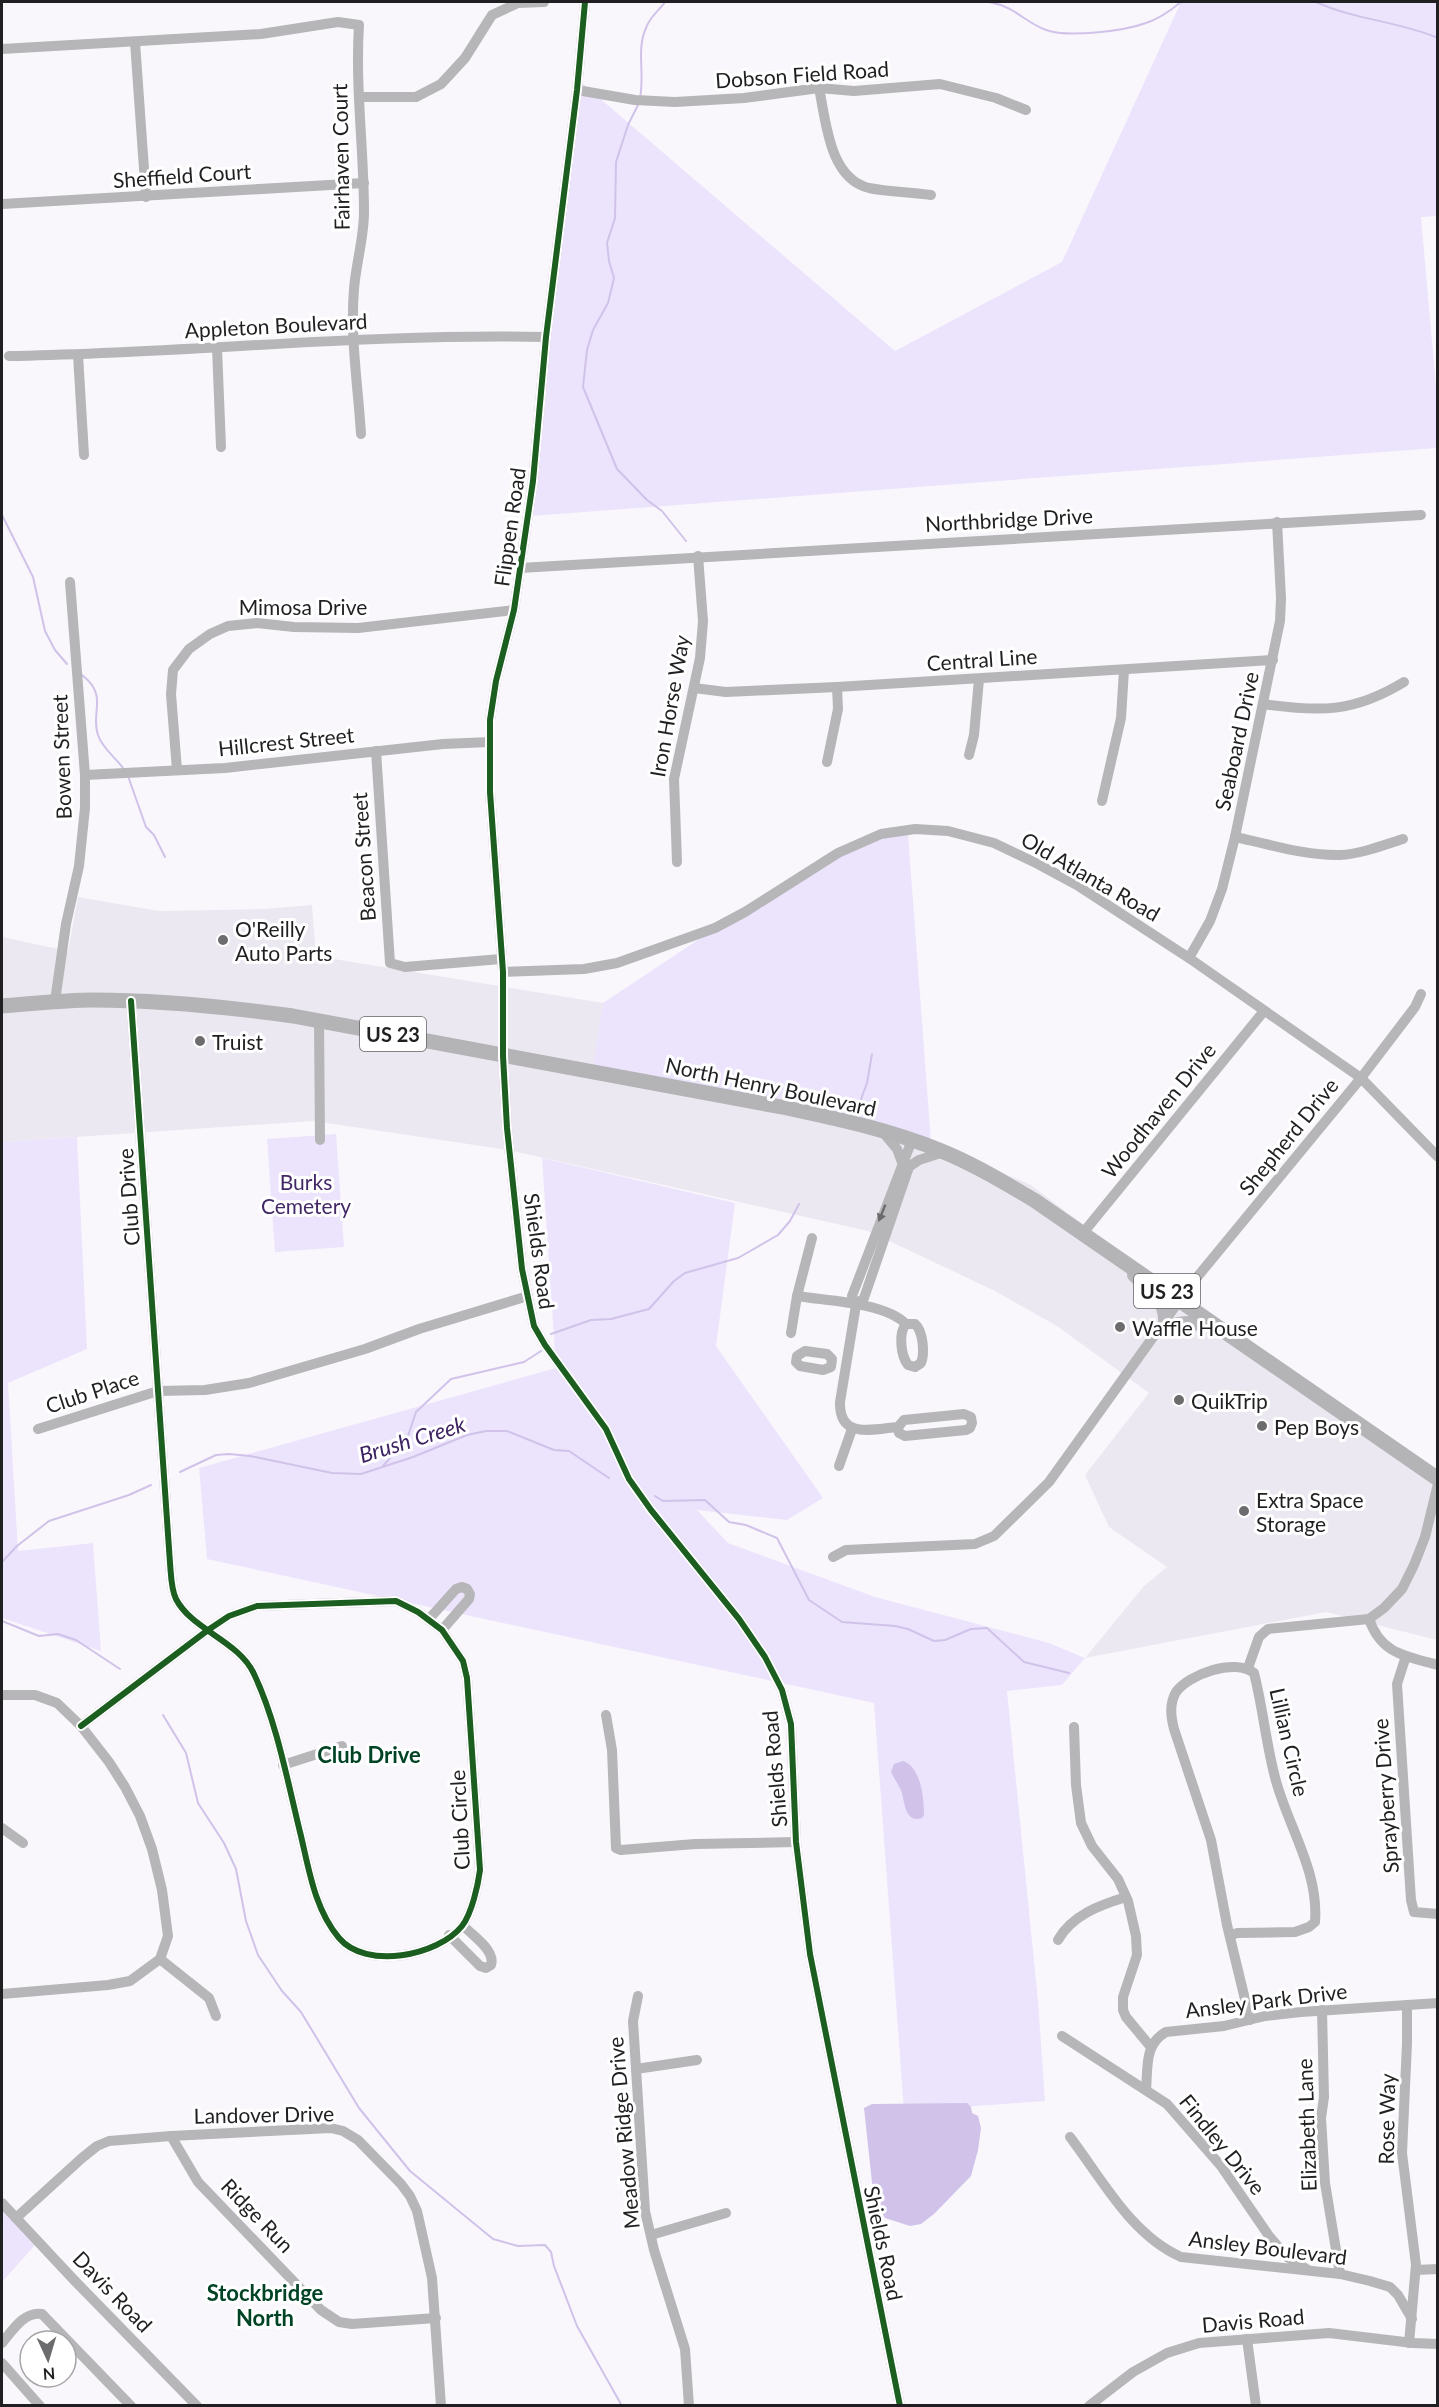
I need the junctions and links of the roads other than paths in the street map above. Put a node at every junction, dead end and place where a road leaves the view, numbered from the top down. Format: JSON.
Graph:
{"nodes":[{"id":1,"x":544,"y":2,"type":"edge"},
{"id":2,"x":585,"y":2,"type":"edge"},
{"id":3,"x":135,"y":42,"type":"junction"},
{"id":4,"x":2,"y":50,"type":"edge"},
{"id":5,"x":819,"y":88,"type":"junction"},
{"id":6,"x":577,"y":90,"type":"junction"},
{"id":7,"x":359,"y":97,"type":"junction"},
{"id":8,"x":1026,"y":111,"type":"dead end"},
{"id":9,"x":364,"y":183,"type":"junction"},
{"id":10,"x":931,"y":195,"type":"dead end"},
{"id":11,"x":146,"y":197,"type":"junction"},
{"id":12,"x":2,"y":204,"type":"edge"},
{"id":13,"x":546,"y":337,"type":"junction"},
{"id":14,"x":354,"y":339,"type":"junction"},
{"id":15,"x":217,"y":348,"type":"junction"},
{"id":16,"x":78,"y":355,"type":"junction"},
{"id":17,"x":9,"y":357,"type":"dead end"},
{"id":18,"x":361,"y":434,"type":"dead end"},
{"id":19,"x":221,"y":447,"type":"dead end"},
{"id":20,"x":84,"y":455,"type":"dead end"},
{"id":21,"x":1421,"y":514,"type":"dead end"},
{"id":22,"x":1277,"y":522,"type":"junction"},
{"id":23,"x":698,"y":556,"type":"junction"},
{"id":24,"x":520,"y":568,"type":"junction"},
{"id":25,"x":70,"y":582,"type":"dead end"},
{"id":26,"x":514,"y":610,"type":"junction"},
{"id":27,"x":1272,"y":660,"type":"junction"},
{"id":28,"x":1124,"y":670,"type":"junction"},
{"id":29,"x":979,"y":679,"type":"junction"},
{"id":30,"x":1404,"y":682,"type":"dead end"},
{"id":31,"x":837,"y":687,"type":"junction"},
{"id":32,"x":694,"y":688,"type":"junction"},
{"id":33,"x":1263,"y":704,"type":"junction"},
{"id":34,"x":490,"y":742,"type":"junction"},
{"id":35,"x":376,"y":751,"type":"junction"},
{"id":36,"x":969,"y":754,"type":"dead end"},
{"id":37,"x":827,"y":762,"type":"dead end"},
{"id":38,"x":177,"y":770,"type":"junction"},
{"id":39,"x":85,"y":774,"type":"junction"},
{"id":40,"x":1102,"y":801,"type":"dead end"},
{"id":41,"x":1235,"y":837,"type":"junction"},
{"id":42,"x":1403,"y":839,"type":"dead end"},
{"id":43,"x":677,"y":862,"type":"dead end"},
{"id":44,"x":1189,"y":958,"type":"junction"},
{"id":45,"x":501,"y":959,"type":"junction"},
{"id":46,"x":503,"y":972,"type":"junction"},
{"id":47,"x":1421,"y":994,"type":"dead end"},
{"id":48,"x":56,"y":1001,"type":"junction"},
{"id":49,"x":131,"y":1001,"type":"junction"},
{"id":50,"x":2,"y":1006,"type":"edge"},
{"id":51,"x":1264,"y":1011,"type":"junction"},
{"id":52,"x":319,"y":1020,"type":"junction"},
{"id":53,"x":503,"y":1056,"type":"junction"},
{"id":54,"x":1361,"y":1078,"type":"junction"},
{"id":55,"x":881,"y":1130,"type":"junction"},
{"id":56,"x":320,"y":1140,"type":"dead end"},
{"id":57,"x":915,"y":1141,"type":"junction"},
{"id":58,"x":944,"y":1152,"type":"junction"},
{"id":59,"x":1437,"y":1157,"type":"edge"},
{"id":60,"x":905,"y":1170,"type":"junction"},
{"id":61,"x":1083,"y":1233,"type":"junction"},
{"id":62,"x":812,"y":1238,"type":"dead end"},
{"id":63,"x":1105,"y":1250,"type":"junction"},
{"id":64,"x":528,"y":1296,"type":"junction"},
{"id":65,"x":797,"y":1296,"type":"junction"},
{"id":66,"x":1180,"y":1300,"type":"junction"},
{"id":67,"x":856,"y":1305,"type":"junction"},
{"id":68,"x":1165,"y":1319,"type":"junction"},
{"id":69,"x":906,"y":1324,"type":"dead end"},
{"id":70,"x":1220,"y":1328,"type":"junction"},
{"id":71,"x":1156,"y":1332,"type":"junction"},
{"id":72,"x":791,"y":1333,"type":"dead end"},
{"id":73,"x":832,"y":1362,"type":"dead end"},
{"id":74,"x":846,"y":1363,"type":"junction"},
{"id":75,"x":158,"y":1390,"type":"junction"},
{"id":76,"x":942,"y":1416,"type":"junction"},
{"id":77,"x":898,"y":1426,"type":"junction"},
{"id":78,"x":38,"y":1429,"type":"dead end"},
{"id":79,"x":852,"y":1429,"type":"junction"},
{"id":80,"x":944,"y":1432,"type":"junction"},
{"id":81,"x":838,"y":1466,"type":"dead end"},
{"id":82,"x":1437,"y":1479,"type":"edge"},
{"id":83,"x":1437,"y":1484,"type":"edge"},
{"id":84,"x":833,"y":1557,"type":"dead end"},
{"id":85,"x":429,"y":1619,"type":"junction"},
{"id":86,"x":1369,"y":1619,"type":"junction"},
{"id":87,"x":208,"y":1630,"type":"junction"},
{"id":88,"x":442,"y":1630,"type":"junction"},
{"id":89,"x":1406,"y":1656,"type":"junction"},
{"id":90,"x":1437,"y":1665,"type":"edge"},
{"id":91,"x":1248,"y":1668,"type":"junction"},
{"id":92,"x":2,"y":1695,"type":"edge"},
{"id":93,"x":606,"y":1714,"type":"dead end"},
{"id":94,"x":81,"y":1726,"type":"junction"},
{"id":95,"x":1074,"y":1727,"type":"dead end"},
{"id":96,"x":342,"y":1746,"type":"dead end"},
{"id":97,"x":284,"y":1765,"type":"junction"},
{"id":98,"x":2,"y":1828,"type":"edge"},
{"id":99,"x":796,"y":1842,"type":"junction"},
{"id":100,"x":23,"y":1844,"type":"dead end"},
{"id":101,"x":1126,"y":1897,"type":"junction"},
{"id":102,"x":1437,"y":1914,"type":"edge"},
{"id":103,"x":463,"y":1925,"type":"junction"},
{"id":104,"x":449,"y":1935,"type":"junction"},
{"id":105,"x":1230,"y":1935,"type":"junction"},
{"id":106,"x":1058,"y":1940,"type":"dead end"},
{"id":107,"x":160,"y":1959,"type":"junction"},
{"id":108,"x":2,"y":1994,"type":"edge"},
{"id":109,"x":638,"y":1996,"type":"dead end"},
{"id":110,"x":1437,"y":2003,"type":"edge"},
{"id":111,"x":1407,"y":2005,"type":"junction"},
{"id":112,"x":1322,"y":2010,"type":"junction"},
{"id":113,"x":216,"y":2016,"type":"dead end"},
{"id":114,"x":1250,"y":2020,"type":"junction"},
{"id":115,"x":1062,"y":2036,"type":"dead end"},
{"id":116,"x":1150,"y":2046,"type":"junction"},
{"id":117,"x":696,"y":2060,"type":"dead end"},
{"id":118,"x":636,"y":2069,"type":"junction"},
{"id":119,"x":1146,"y":2090,"type":"junction"},
{"id":120,"x":171,"y":2136,"type":"junction"},
{"id":121,"x":1070,"y":2138,"type":"dead end"},
{"id":122,"x":2,"y":2203,"type":"edge"},
{"id":123,"x":726,"y":2213,"type":"dead end"},
{"id":124,"x":16,"y":2218,"type":"junction"},
{"id":125,"x":651,"y":2235,"type":"junction"},
{"id":126,"x":1437,"y":2269,"type":"edge"},
{"id":127,"x":1416,"y":2270,"type":"junction"},
{"id":128,"x":1311,"y":2271,"type":"junction"},
{"id":129,"x":1340,"y":2274,"type":"junction"},
{"id":130,"x":436,"y":2318,"type":"junction"},
{"id":131,"x":1412,"y":2319,"type":"junction"},
{"id":132,"x":1246,"y":2339,"type":"junction"},
{"id":133,"x":2,"y":2343,"type":"edge"},
{"id":134,"x":1409,"y":2343,"type":"junction"},
{"id":135,"x":1437,"y":2344,"type":"edge"},
{"id":136,"x":2,"y":2362,"type":"edge"},
{"id":137,"x":192,"y":2404,"type":"edge"},
{"id":138,"x":40,"y":2406,"type":"edge"},
{"id":139,"x":131,"y":2406,"type":"edge"},
{"id":140,"x":441,"y":2406,"type":"edge"},
{"id":141,"x":689,"y":2406,"type":"edge"},
{"id":142,"x":900,"y":2406,"type":"edge"},
{"id":143,"x":1089,"y":2406,"type":"edge"},
{"id":144,"x":1256,"y":2406,"type":"edge"}],
"edges":[{"from":1,"to":7,"type":"street"},
{"from":2,"to":6,"type":"street","name":"Flippen Road"},
{"from":3,"to":4,"type":"street"},
{"from":3,"to":7,"type":"street","name":"Fairhaven Court"},
{"from":3,"to":11,"type":"street"},
{"from":5,"to":6,"type":"street","name":"Dobson Field Road"},
{"from":5,"to":8,"type":"street","name":"Dobson Field Road"},
{"from":5,"to":10,"type":"street"},
{"from":6,"to":13,"type":"street","name":"Flippen Road"},
{"from":7,"to":9,"type":"street","name":"Fairhaven Court"},
{"from":9,"to":11,"type":"street","name":"Sheffield Court"},
{"from":9,"to":14,"type":"street","name":"Fairhaven Court"},
{"from":11,"to":12,"type":"street","name":"Sheffield Court"},
{"from":13,"to":14,"type":"street","name":"Appleton Boulevard"},
{"from":13,"to":24,"type":"street","name":"Flippen Road"},
{"from":14,"to":15,"type":"street","name":"Appleton Boulevard"},
{"from":14,"to":18,"type":"street","name":"Fairhaven Court"},
{"from":15,"to":16,"type":"street","name":"Appleton Boulevard"},
{"from":15,"to":19,"type":"street"},
{"from":16,"to":17,"type":"street","name":"Appleton Boulevard"},
{"from":16,"to":20,"type":"street"},
{"from":21,"to":22,"type":"street","name":"Northbridge Drive"},
{"from":22,"to":23,"type":"street","name":"Northbridge Drive"},
{"from":22,"to":27,"type":"street","name":"Seaboard Drive"},
{"from":23,"to":24,"type":"street","name":"Northbridge Drive"},
{"from":23,"to":32,"type":"street","name":"Iron Horse Way"},
{"from":24,"to":26,"type":"street","name":"Flippen Road"},
{"from":25,"to":39,"type":"street","name":"Bowen Street"},
{"from":26,"to":34,"type":"street","name":"Flippen Road"},
{"from":26,"to":38,"type":"street","name":"Mimosa Drive"},
{"from":27,"to":28,"type":"street","name":"Central Line"},
{"from":27,"to":33,"type":"street","name":"Seaboard Drive"},
{"from":28,"to":29,"type":"street","name":"Central Line"},
{"from":28,"to":40,"type":"street"},
{"from":29,"to":31,"type":"street","name":"Central Line"},
{"from":29,"to":36,"type":"street"},
{"from":30,"to":33,"type":"street"},
{"from":31,"to":32,"type":"street","name":"Central Line"},
{"from":31,"to":37,"type":"street"},
{"from":32,"to":43,"type":"street","name":"Iron Horse Way"},
{"from":33,"to":41,"type":"street","name":"Seaboard Drive"},
{"from":34,"to":35,"type":"street","name":"Hillcrest Street"},
{"from":34,"to":45,"type":"street","name":"Flippen Road"},
{"from":35,"to":38,"type":"street","name":"Hillcrest Street"},
{"from":35,"to":45,"type":"street","name":"Beacon Street"},
{"from":38,"to":39,"type":"street","name":"Hillcrest Street"},
{"from":39,"to":48,"type":"street","name":"Bowen Street"},
{"from":41,"to":42,"type":"street"},
{"from":41,"to":44,"type":"street","name":"Seaboard Drive"},
{"from":44,"to":46,"type":"street","name":"Old Atlanta Road"},
{"from":44,"to":51,"type":"street","name":"Old Atlanta Road"},
{"from":45,"to":46,"type":"street","name":"Flippen Road"},
{"from":46,"to":53,"type":"street","name":"Flippen Road"},
{"from":47,"to":54,"type":"street","name":"Shepherd Drive"},
{"from":48,"to":49,"type":"highway","name":"North Henry Boulevard","number":"US 23"},
{"from":48,"to":50,"type":"highway","name":"North Henry Boulevard","number":"US 23"},
{"from":49,"to":52,"type":"highway","name":"North Henry Boulevard","number":"US 23"},
{"from":49,"to":75,"type":"street","name":"Club Drive"},
{"from":51,"to":54,"type":"street","name":"Old Atlanta Road"},
{"from":51,"to":61,"type":"street","name":"Woodhaven Drive"},
{"from":52,"to":53,"type":"highway","name":"North Henry Boulevard","number":"US 23"},
{"from":52,"to":56,"type":"street"},
{"from":53,"to":55,"type":"highway","name":"North Henry Boulevard","number":"US 23"},
{"from":53,"to":64,"type":"street","name":"Shields Road"},
{"from":54,"to":59,"type":"street","name":"Old Atlanta Road"},
{"from":54,"to":66,"type":"street","name":"Shepherd Drive"},
{"from":55,"to":57,"type":"highway","name":"North Henry Boulevard","number":"US 23"},
{"from":55,"to":60,"type":"street"},
{"from":57,"to":58,"type":"highway","name":"North Henry Boulevard","number":"US 23"},
{"from":57,"to":60,"type":"street"},
{"from":58,"to":60,"type":"street"},
{"from":58,"to":61,"type":"highway","name":"North Henry Boulevard","number":"US 23"},
{"from":60,"to":67,"type":"street"},
{"from":61,"to":63,"type":"highway","name":"North Henry Boulevard","number":"US 23"},
{"from":62,"to":65,"type":"street"},
{"from":63,"to":66,"type":"highway","name":"North Henry Boulevard","number":"US 23"},
{"from":63,"to":68,"type":"main road"},
{"from":64,"to":75,"type":"street"},
{"from":64,"to":99,"type":"street","name":"Shields Road"},
{"from":65,"to":67,"type":"street"},
{"from":65,"to":72,"type":"street"},
{"from":66,"to":68,"type":"street","name":"Shepherd Drive"},
{"from":66,"to":70,"type":"highway","name":"North Henry Boulevard","number":"US 23"},
{"from":67,"to":69,"type":"street"},
{"from":67,"to":74,"type":"street"},
{"from":68,"to":71,"type":"street","name":"Shepherd Drive"},
{"from":70,"to":71,"type":"main road"},
{"from":70,"to":82,"type":"highway","name":"North Henry Boulevard","number":"US 23"},
{"from":71,"to":84,"type":"street","name":"Shepherd Drive"},
{"from":73,"to":74,"type":"street"},
{"from":74,"to":79,"type":"street"},
{"from":75,"to":78,"type":"street","name":"Club Place"},
{"from":75,"to":87,"type":"street"},
{"from":76,"to":77,"type":"street"},
{"from":76,"to":80,"type":"street"},
{"from":76,"to":80,"type":"street"},
{"from":77,"to":79,"type":"street"},
{"from":77,"to":80,"type":"street"},
{"from":79,"to":81,"type":"street"},
{"from":83,"to":86,"type":"street"},
{"from":85,"to":87,"type":"street","name":"Club Circle"},
{"from":85,"to":88,"type":"street","name":"Club Circle"},
{"from":85,"to":88,"type":"street"},
{"from":86,"to":89,"type":"street"},
{"from":86,"to":91,"type":"street"},
{"from":87,"to":94,"type":"street","name":"Club Circle"},
{"from":87,"to":97,"type":"street"},
{"from":88,"to":103,"type":"street","name":"Club Circle"},
{"from":89,"to":90,"type":"street"},
{"from":89,"to":102,"type":"street","name":"Sprayberry Drive"},
{"from":91,"to":105,"type":"street","name":"Lillian Circle"},
{"from":91,"to":105,"type":"street","name":"Lillian Circle"},
{"from":92,"to":94,"type":"street"},
{"from":93,"to":99,"type":"street"},
{"from":94,"to":107,"type":"street"},
{"from":95,"to":101,"type":"street"},
{"from":96,"to":97,"type":"street"},
{"from":97,"to":104,"type":"street"},
{"from":98,"to":100,"type":"street"},
{"from":99,"to":142,"type":"street","name":"Shields Road"},
{"from":101,"to":106,"type":"street"},
{"from":101,"to":116,"type":"street"},
{"from":103,"to":104,"type":"street"},
{"from":103,"to":104,"type":"street"},
{"from":105,"to":114,"type":"street","name":"Lillian Circle"},
{"from":107,"to":108,"type":"street"},
{"from":107,"to":113,"type":"street"},
{"from":109,"to":118,"type":"street","name":"Meadow Ridge Drive"},
{"from":110,"to":111,"type":"street","name":"Ansley Park Drive"},
{"from":111,"to":112,"type":"street","name":"Ansley Park Drive"},
{"from":111,"to":127,"type":"street","name":"Rose Way"},
{"from":112,"to":114,"type":"street","name":"Ansley Park Drive"},
{"from":112,"to":129,"type":"street","name":"Elizabeth Lane"},
{"from":114,"to":116,"type":"street","name":"Ansley Park Drive"},
{"from":115,"to":119,"type":"street","name":"Findley Drive"},
{"from":116,"to":119,"type":"street"},
{"from":117,"to":118,"type":"street"},
{"from":118,"to":125,"type":"street","name":"Meadow Ridge Drive"},
{"from":119,"to":128,"type":"street","name":"Findley Drive"},
{"from":120,"to":124,"type":"street","name":"Landover Drive"},
{"from":120,"to":130,"type":"street","name":"Ridge Run"},
{"from":120,"to":130,"type":"street","name":"Landover Drive"},
{"from":121,"to":128,"type":"street","name":"Ansley Boulevard"},
{"from":122,"to":124,"type":"street","name":"Davis Road"},
{"from":123,"to":125,"type":"street"},
{"from":124,"to":137,"type":"street","name":"Davis Road"},
{"from":125,"to":141,"type":"street","name":"Meadow Ridge Drive"},
{"from":126,"to":127,"type":"street"},
{"from":127,"to":131,"type":"street"},
{"from":128,"to":129,"type":"street","name":"Ansley Boulevard"},
{"from":129,"to":131,"type":"street","name":"Ansley Boulevard"},
{"from":130,"to":140,"type":"street","name":"Landover Drive"},
{"from":131,"to":134,"type":"street"},
{"from":132,"to":134,"type":"street","name":"Davis Road"},
{"from":132,"to":143,"type":"street","name":"Davis Road"},
{"from":132,"to":144,"type":"street"},
{"from":133,"to":139,"type":"street"},
{"from":134,"to":135,"type":"street","name":"Davis Road"},
{"from":136,"to":138,"type":"street"}]}
